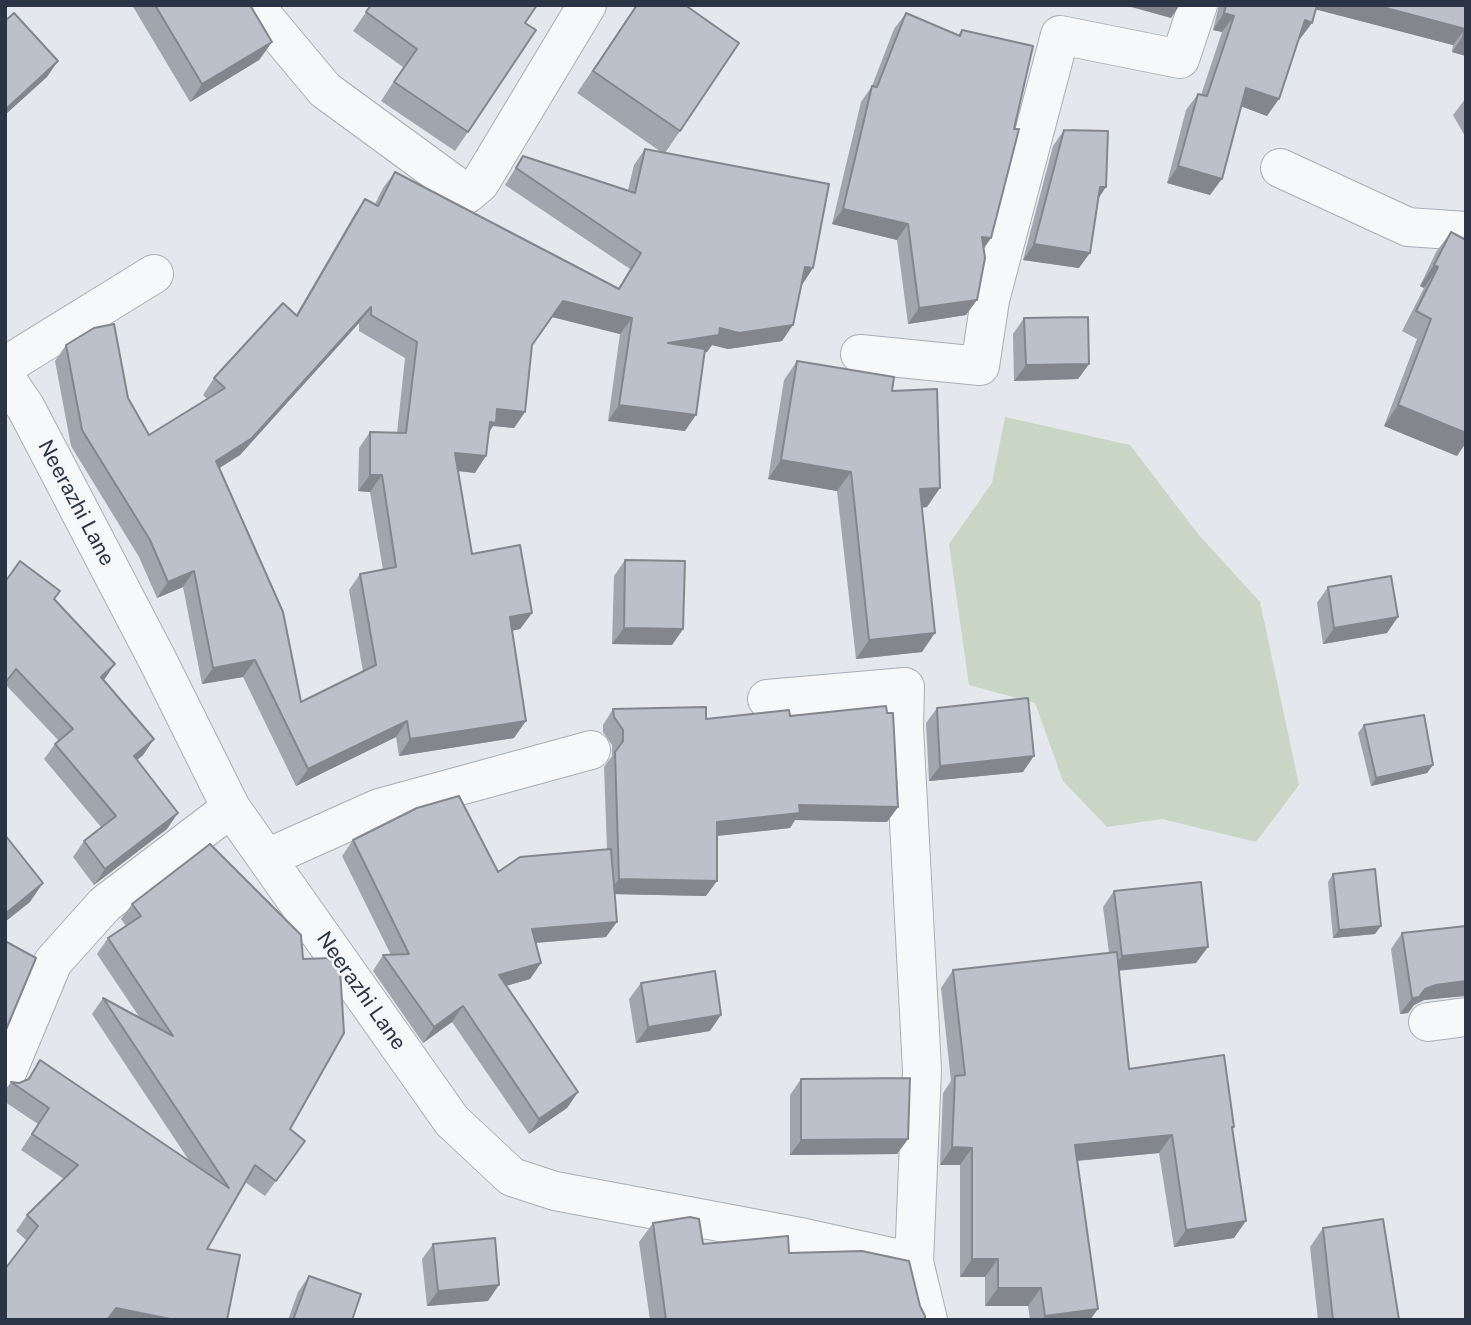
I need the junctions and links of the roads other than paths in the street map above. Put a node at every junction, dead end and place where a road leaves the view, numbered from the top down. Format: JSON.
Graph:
{"nodes":[{"id":1,"x":254,"y":5,"type":"edge"},
{"id":2,"x":586,"y":5,"type":"edge"},
{"id":3,"x":1198,"y":5,"type":"edge"},
{"id":4,"x":1280,"y":168,"type":"dead end"},
{"id":5,"x":1466,"y":231,"type":"edge"},
{"id":6,"x":154,"y":274,"type":"dead end"},
{"id":7,"x":860,"y":354,"type":"dead end"},
{"id":8,"x":5,"y":366,"type":"edge"},
{"id":9,"x":5,"y":377,"type":"edge"},
{"id":10,"x":767,"y":699,"type":"dead end"},
{"id":11,"x":591,"y":750,"type":"dead end"},
{"id":12,"x":231,"y":808,"type":"junction"},
{"id":13,"x":267,"y":858,"type":"junction"},
{"id":14,"x":1466,"y":1017,"type":"edge"},
{"id":15,"x":1428,"y":1022,"type":"dead end"},
{"id":16,"x":5,"y":1077,"type":"edge"},
{"id":17,"x":914,"y":1262,"type":"junction"},
{"id":18,"x":928,"y":1320,"type":"edge"}],
"edges":[{"from":1,"to":2,"type":"street"},
{"from":3,"to":7,"type":"street"},
{"from":4,"to":5,"type":"street"},
{"from":6,"to":8,"type":"street"},
{"from":9,"to":12,"type":"street","name":"Neerazhi Lane"},
{"from":10,"to":17,"type":"street"},
{"from":11,"to":13,"type":"street"},
{"from":12,"to":13,"type":"street","name":"Neerazhi Lane"},
{"from":12,"to":16,"type":"street"},
{"from":13,"to":17,"type":"street","name":"Neerazhi Lane"},
{"from":14,"to":15,"type":"street"},
{"from":17,"to":18,"type":"street"}]}
